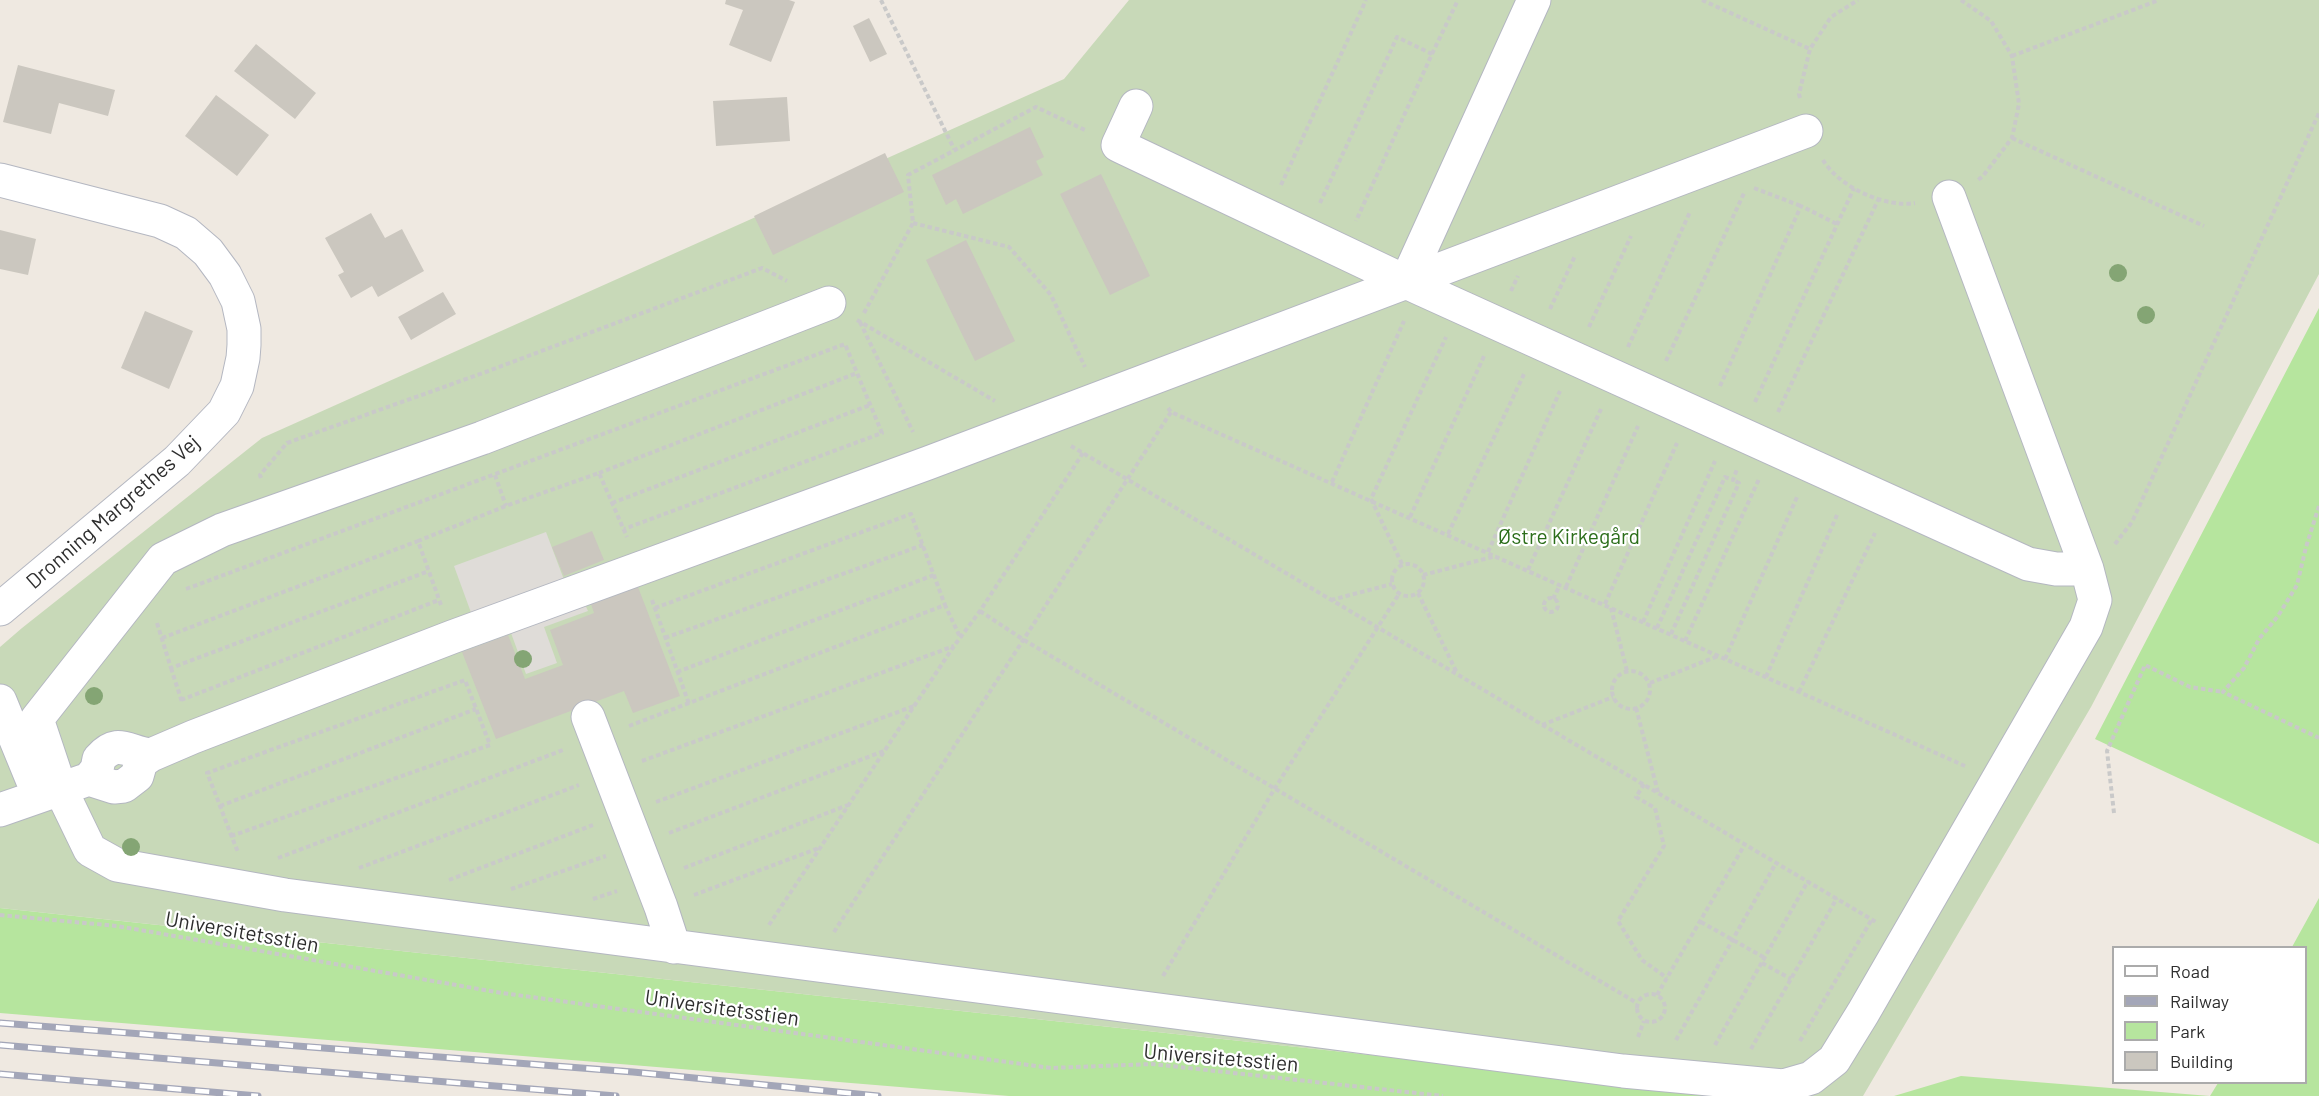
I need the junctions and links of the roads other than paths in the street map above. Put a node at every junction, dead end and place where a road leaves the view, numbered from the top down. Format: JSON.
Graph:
{"nodes":[{"id":1,"x":1534,"y":0,"type":"edge"},
{"id":2,"x":1136,"y":106,"type":"dead end"},
{"id":3,"x":1806,"y":131,"type":"road end"},
{"id":4,"x":0,"y":180,"type":"edge"},
{"id":5,"x":1949,"y":197,"type":"road end"},
{"id":6,"x":1412,"y":285,"type":"junction"},
{"id":7,"x":829,"y":303,"type":"road end"},
{"id":8,"x":2088,"y":569,"type":"junction"},
{"id":9,"x":0,"y":609,"type":"edge"},
{"id":10,"x":0,"y":701,"type":"edge"},
{"id":11,"x":592,"y":728,"type":"road end"},
{"id":12,"x":62,"y":788,"type":"junction"},
{"id":13,"x":0,"y":810,"type":"edge"},
{"id":14,"x":674,"y":947,"type":"junction"}],
"edges":[{"from":1,"to":6,"type":"street"},
{"from":2,"to":6,"type":"street"},
{"from":3,"to":6,"type":"street"},
{"from":4,"to":9,"type":"street","name":"Dronning Margrethes Vej"},
{"from":5,"to":8,"type":"street"},
{"from":6,"to":8,"type":"street"},
{"from":6,"to":12,"type":"street"},
{"from":7,"to":12,"type":"street"},
{"from":8,"to":14,"type":"street"},
{"from":10,"to":12,"type":"street"},
{"from":11,"to":14,"type":"street"},
{"from":12,"to":13,"type":"street"},
{"from":12,"to":14,"type":"street"}]}
